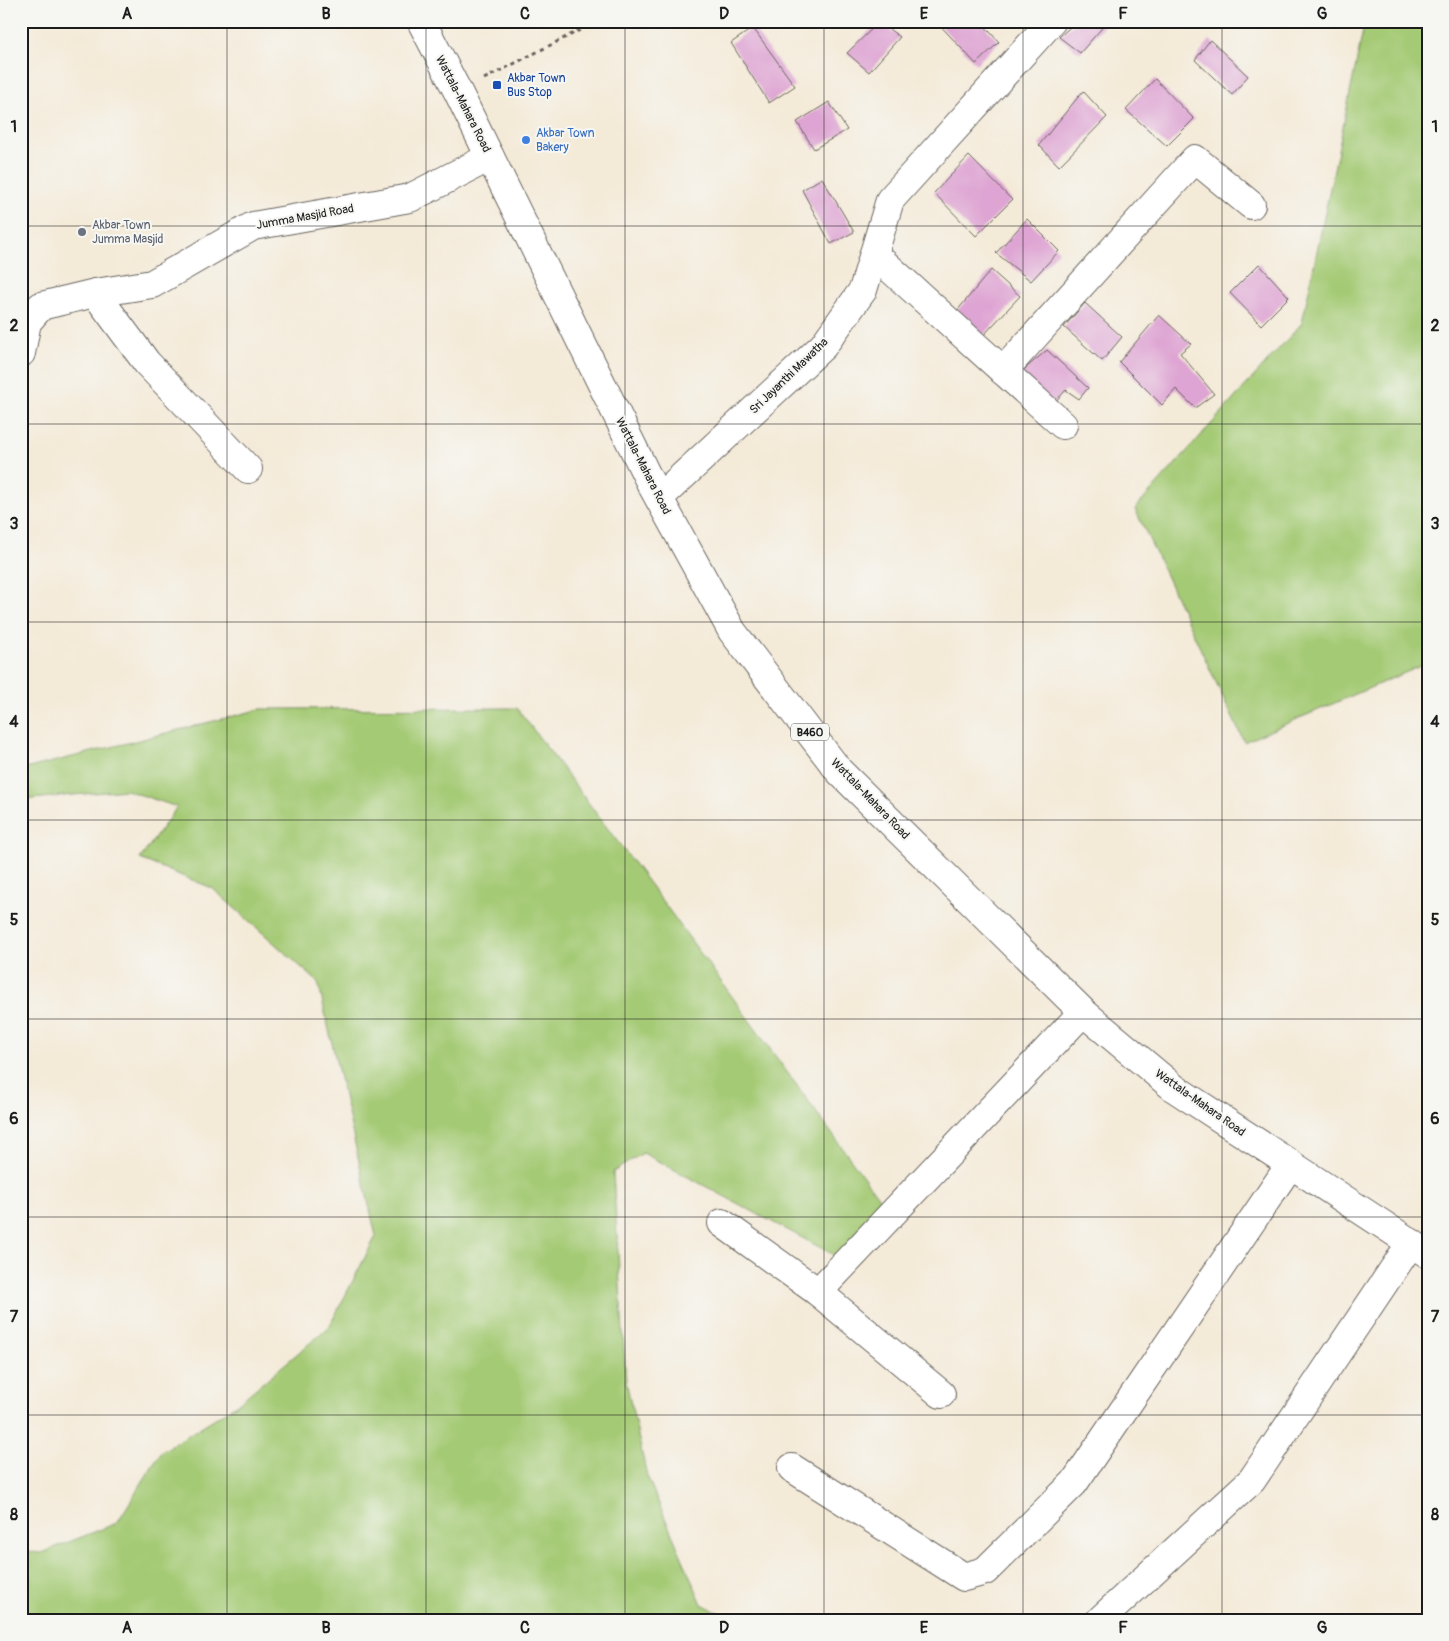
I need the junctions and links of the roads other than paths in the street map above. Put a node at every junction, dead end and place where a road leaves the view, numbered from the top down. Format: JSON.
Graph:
{"nodes":[{"id":1,"x":421,"y":21,"type":"edge"},
{"id":2,"x":1052,"y":21,"type":"edge"},
{"id":3,"x":490,"y":157,"type":"junction"},
{"id":4,"x":1251,"y":205,"type":"dead end"},
{"id":5,"x":874,"y":254,"type":"junction"},
{"id":6,"x":95,"y":292,"type":"junction"},
{"id":7,"x":21,"y":353,"type":"edge"},
{"id":8,"x":1003,"y":371,"type":"junction"},
{"id":9,"x":1063,"y":425,"type":"dead end"},
{"id":10,"x":248,"y":469,"type":"dead end"},
{"id":11,"x":659,"y":498,"type":"junction"},
{"id":12,"x":1083,"y":1012,"type":"junction"},
{"id":13,"x":1290,"y":1165,"type":"junction"},
{"id":14,"x":722,"y":1223,"type":"dead end"},
{"id":15,"x":1419,"y":1248,"type":"edge"},
{"id":16,"x":818,"y":1292,"type":"junction"},
{"id":17,"x":941,"y":1394,"type":"dead end"},
{"id":18,"x":792,"y":1468,"type":"dead end"},
{"id":19,"x":1100,"y":1620,"type":"edge"}],
"edges":[{"from":1,"to":3,"type":"street","name":"Wattala-Mahara Road","number":"B460"},
{"from":2,"to":5,"type":"street","name":"Sri Jayanthi Mawatha"},
{"from":3,"to":6,"type":"street","name":"Jumma Masjid Road"},
{"from":3,"to":11,"type":"street","name":"Wattala-Mahara Road","number":"B460"},
{"from":4,"to":8,"type":"street"},
{"from":5,"to":8,"type":"street"},
{"from":5,"to":11,"type":"street","name":"Sri Jayanthi Mawatha"},
{"from":6,"to":7,"type":"street","name":"Jumma Masjid Road"},
{"from":6,"to":10,"type":"street"},
{"from":8,"to":9,"type":"street"},
{"from":11,"to":12,"type":"street","name":"Wattala-Mahara Road","number":"B460"},
{"from":12,"to":13,"type":"street","name":"Wattala-Mahara Road","number":"B460"},
{"from":12,"to":16,"type":"street"},
{"from":13,"to":15,"type":"street","name":"Wattala-Mahara Road","number":"B460"},
{"from":13,"to":18,"type":"street"},
{"from":14,"to":16,"type":"street"},
{"from":15,"to":19,"type":"street"},
{"from":16,"to":17,"type":"street"}]}
